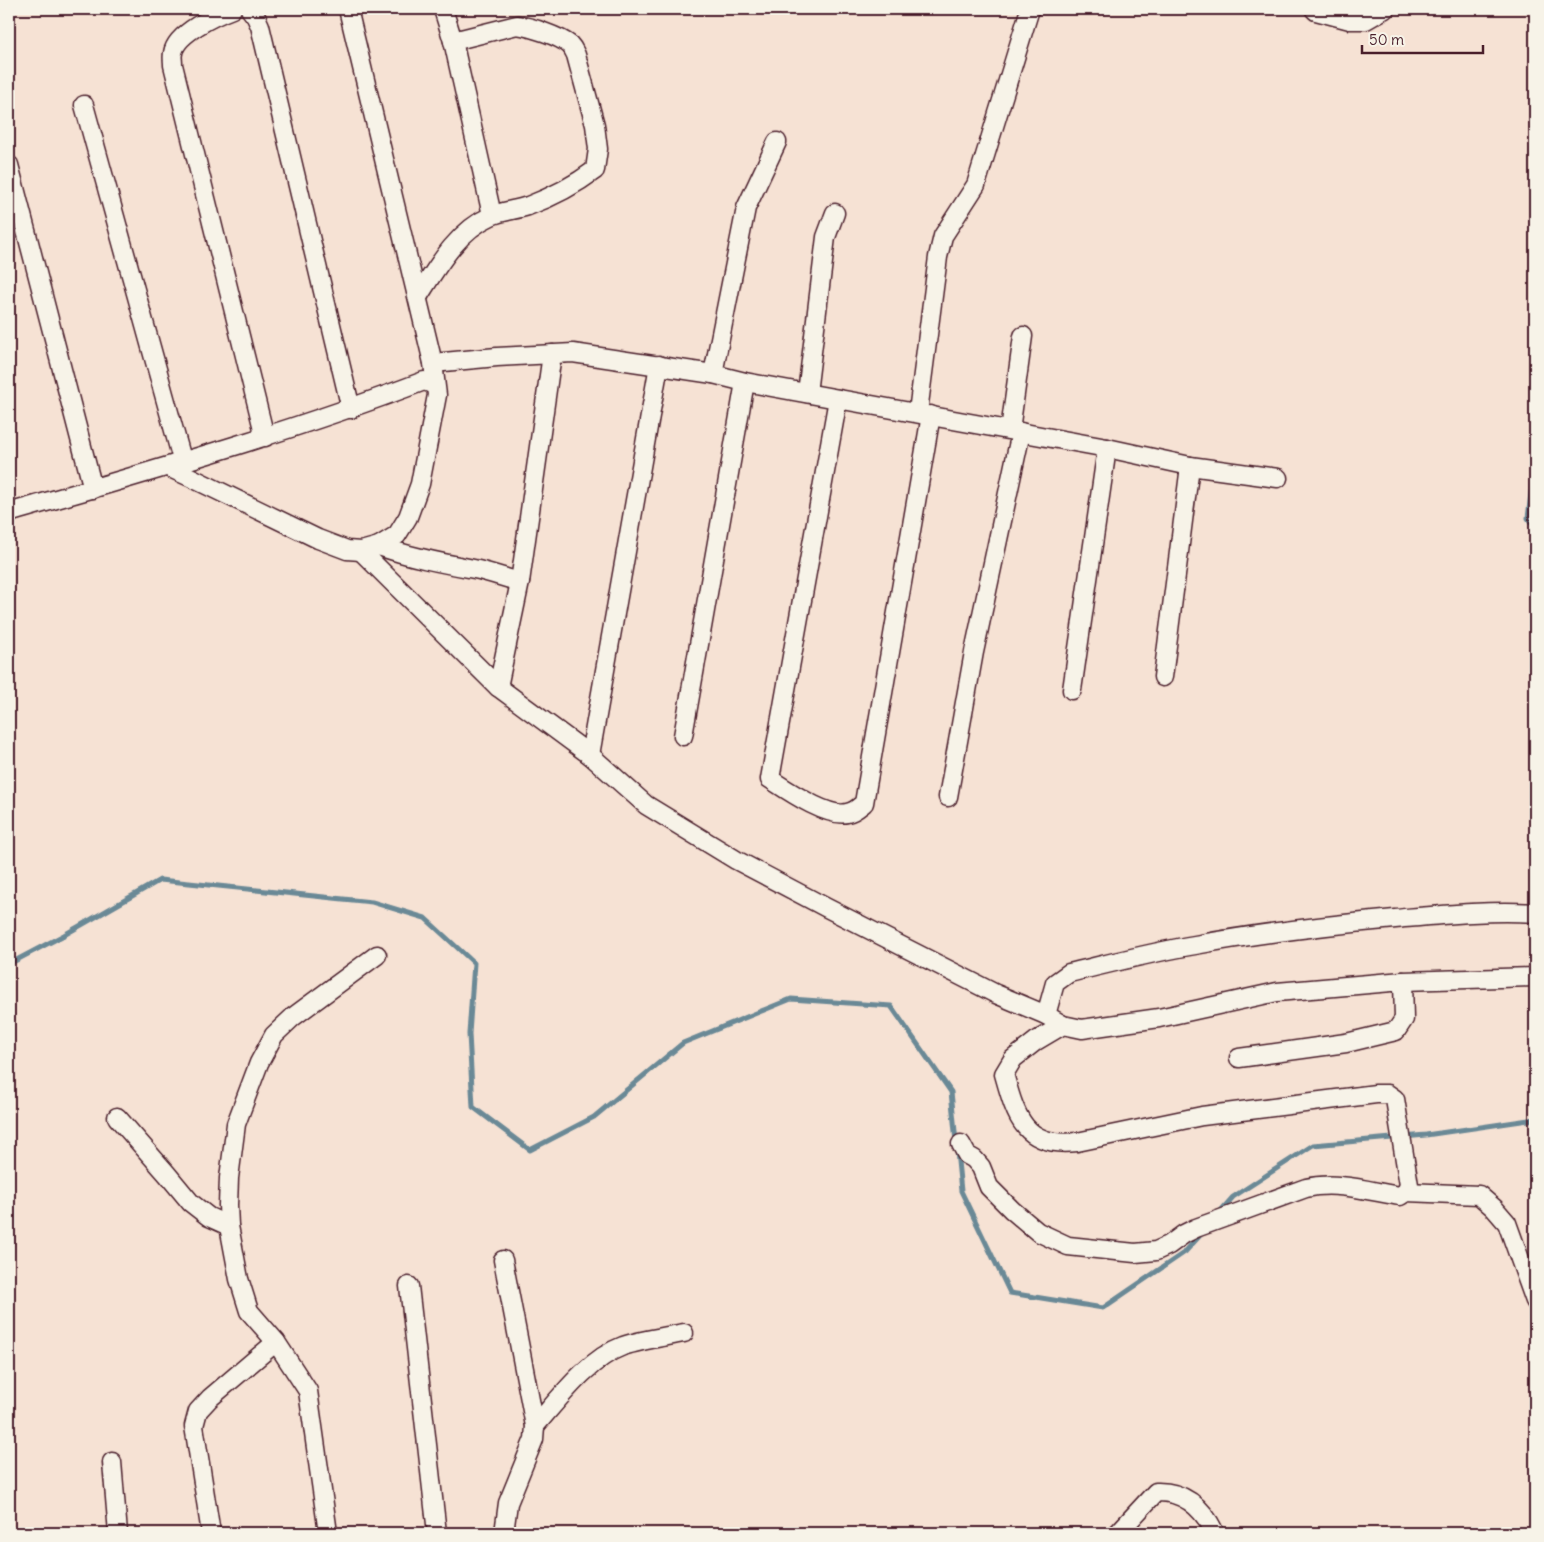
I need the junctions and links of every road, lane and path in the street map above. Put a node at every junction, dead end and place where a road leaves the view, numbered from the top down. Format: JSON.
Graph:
{"nodes":[{"id":1,"x":232,"y":9,"type":"edge"},
{"id":2,"x":250,"y":9,"type":"edge"},
{"id":3,"x":348,"y":9,"type":"edge"},
{"id":4,"x":443,"y":9,"type":"edge"},
{"id":5,"x":1030,"y":9,"type":"edge"},
{"id":6,"x":1314,"y":9,"type":"edge"},
{"id":7,"x":1385,"y":9,"type":"edge"},
{"id":8,"x":453,"y":41,"type":"junction"},
{"id":9,"x":84,"y":105,"type":"dead end"},
{"id":10,"x":777,"y":142,"type":"dead end"},
{"id":11,"x":9,"y":165,"type":"edge"},
{"id":12,"x":835,"y":212,"type":"dead end"},
{"id":13,"x":492,"y":215,"type":"junction"},
{"id":14,"x":418,"y":297,"type":"junction"},
{"id":15,"x":1023,"y":336,"type":"dead end"},
{"id":16,"x":552,"y":354,"type":"junction"},
{"id":17,"x":433,"y":363,"type":"junction"},
{"id":18,"x":659,"y":365,"type":"junction"},
{"id":19,"x":713,"y":374,"type":"junction"},
{"id":20,"x":745,"y":382,"type":"junction"},
{"id":21,"x":435,"y":384,"type":"junction"},
{"id":22,"x":807,"y":393,"type":"junction"},
{"id":23,"x":838,"y":399,"type":"junction"},
{"id":24,"x":351,"y":409,"type":"junction"},
{"id":25,"x":925,"y":414,"type":"junction"},
{"id":26,"x":1015,"y":431,"type":"junction"},
{"id":27,"x":265,"y":438,"type":"junction"},
{"id":28,"x":1108,"y":448,"type":"junction"},
{"id":29,"x":175,"y":465,"type":"junction"},
{"id":30,"x":1190,"y":466,"type":"junction"},
{"id":31,"x":1278,"y":478,"type":"dead end"},
{"id":32,"x":93,"y":489,"type":"junction"},
{"id":33,"x":9,"y":513,"type":"edge"},
{"id":34,"x":379,"y":546,"type":"junction"},
{"id":35,"x":361,"y":551,"type":"junction"},
{"id":36,"x":520,"y":582,"type":"junction"},
{"id":37,"x":1163,"y":677,"type":"dead end"},
{"id":38,"x":498,"y":687,"type":"junction"},
{"id":39,"x":1072,"y":690,"type":"dead end"},
{"id":40,"x":683,"y":736,"type":"dead end"},
{"id":41,"x":590,"y":755,"type":"junction"},
{"id":42,"x":948,"y":797,"type":"dead end"},
{"id":43,"x":1535,"y":913,"type":"edge"},
{"id":44,"x":377,"y":955,"type":"dead end"},
{"id":45,"x":1535,"y":977,"type":"edge"},
{"id":46,"x":1403,"y":981,"type":"junction"},
{"id":47,"x":1046,"y":1015,"type":"junction"},
{"id":48,"x":1062,"y":1025,"type":"junction"},
{"id":49,"x":1239,"y":1058,"type":"dead end"},
{"id":50,"x":117,"y":1117,"type":"dead end"},
{"id":51,"x":961,"y":1144,"type":"dead end"},
{"id":52,"x":1407,"y":1189,"type":"junction"},
{"id":53,"x":230,"y":1226,"type":"junction"},
{"id":54,"x":503,"y":1260,"type":"dead end"},
{"id":55,"x":409,"y":1286,"type":"dead end"},
{"id":56,"x":1535,"y":1301,"type":"edge"},
{"id":57,"x":684,"y":1333,"type":"dead end"},
{"id":58,"x":276,"y":1342,"type":"junction"},
{"id":59,"x":535,"y":1426,"type":"junction"},
{"id":60,"x":112,"y":1462,"type":"dead end"},
{"id":61,"x":118,"y":1533,"type":"edge"},
{"id":62,"x":211,"y":1533,"type":"edge"},
{"id":63,"x":328,"y":1533,"type":"edge"},
{"id":64,"x":437,"y":1533,"type":"edge"},
{"id":65,"x":504,"y":1533,"type":"edge"},
{"id":66,"x":1118,"y":1533,"type":"edge"},
{"id":67,"x":1215,"y":1533,"type":"edge"}],
"edges":[{"from":1,"to":27,"type":"street"},
{"from":2,"to":24,"type":"street"},
{"from":3,"to":14,"type":"street"},
{"from":4,"to":8,"type":"street"},
{"from":5,"to":25,"type":"street"},
{"from":6,"to":7,"type":"street"},
{"from":8,"to":13,"type":"street"},
{"from":8,"to":13,"type":"street"},
{"from":9,"to":29,"type":"street"},
{"from":10,"to":19,"type":"street"},
{"from":11,"to":32,"type":"street"},
{"from":12,"to":22,"type":"street"},
{"from":13,"to":14,"type":"street"},
{"from":14,"to":17,"type":"street"},
{"from":15,"to":26,"type":"street"},
{"from":16,"to":17,"type":"street"},
{"from":16,"to":18,"type":"street"},
{"from":16,"to":36,"type":"street"},
{"from":17,"to":21,"type":"street"},
{"from":18,"to":19,"type":"street"},
{"from":18,"to":41,"type":"street"},
{"from":19,"to":20,"type":"street"},
{"from":20,"to":22,"type":"street"},
{"from":20,"to":40,"type":"street"},
{"from":21,"to":24,"type":"street"},
{"from":21,"to":34,"type":"street"},
{"from":22,"to":23,"type":"street"},
{"from":23,"to":25,"type":"street"},
{"from":23,"to":25,"type":"street"},
{"from":24,"to":27,"type":"street"},
{"from":25,"to":26,"type":"street"},
{"from":26,"to":28,"type":"street"},
{"from":26,"to":42,"type":"street"},
{"from":27,"to":29,"type":"street"},
{"from":28,"to":30,"type":"street"},
{"from":28,"to":39,"type":"street"},
{"from":29,"to":32,"type":"street"},
{"from":29,"to":35,"type":"street"},
{"from":30,"to":31,"type":"street"},
{"from":30,"to":37,"type":"street"},
{"from":32,"to":33,"type":"street"},
{"from":34,"to":35,"type":"street"},
{"from":34,"to":36,"type":"street"},
{"from":35,"to":38,"type":"street"},
{"from":36,"to":38,"type":"street"},
{"from":38,"to":41,"type":"street"},
{"from":41,"to":47,"type":"street"},
{"from":43,"to":47,"type":"street"},
{"from":44,"to":53,"type":"street"},
{"from":45,"to":46,"type":"street"},
{"from":46,"to":48,"type":"street"},
{"from":46,"to":49,"type":"street"},
{"from":47,"to":48,"type":"street"},
{"from":48,"to":52,"type":"street"},
{"from":50,"to":53,"type":"street"},
{"from":51,"to":52,"type":"street"},
{"from":52,"to":56,"type":"street"},
{"from":53,"to":58,"type":"street"},
{"from":54,"to":59,"type":"street"},
{"from":55,"to":64,"type":"street"},
{"from":57,"to":59,"type":"street"},
{"from":58,"to":62,"type":"street"},
{"from":58,"to":63,"type":"street"},
{"from":59,"to":65,"type":"street"},
{"from":60,"to":61,"type":"street"},
{"from":66,"to":67,"type":"street"}]}
